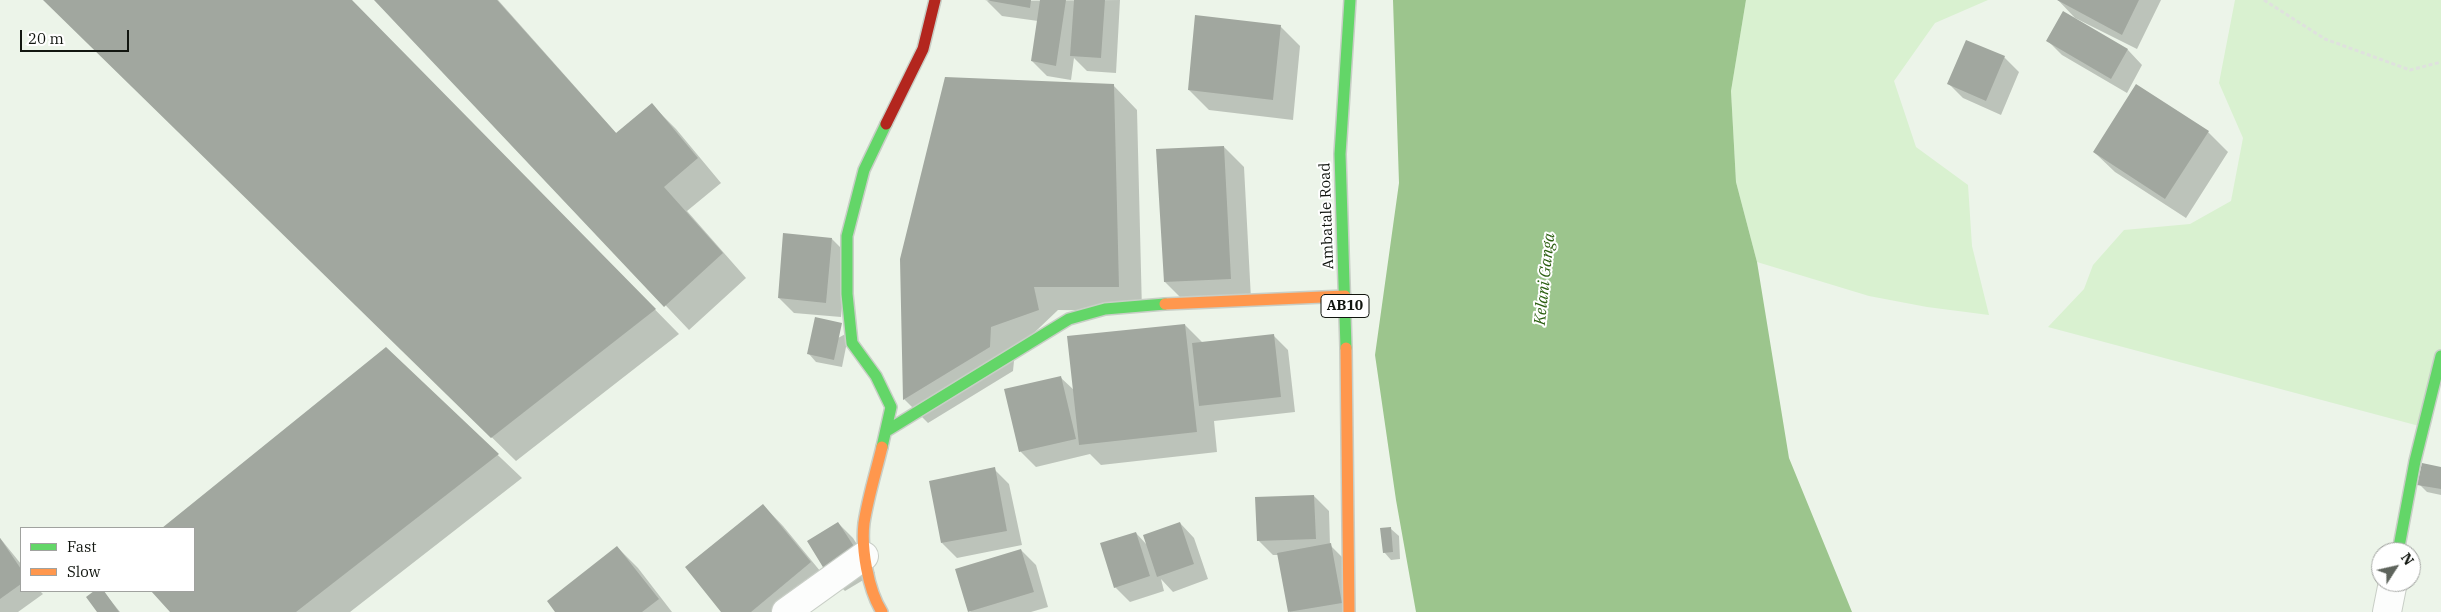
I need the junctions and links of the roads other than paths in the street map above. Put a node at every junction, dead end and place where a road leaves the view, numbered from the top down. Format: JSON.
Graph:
{"nodes":[{"id":1,"x":935,"y":0,"type":"edge"},
{"id":2,"x":1350,"y":0,"type":"edge"},
{"id":3,"x":1345,"y":296,"type":"junction"},
{"id":4,"x":2441,"y":356,"type":"edge"},
{"id":5,"x":888,"y":430,"type":"junction"},
{"id":6,"x":2400,"y":542,"type":"edge"},
{"id":7,"x":864,"y":556,"type":"junction"},
{"id":8,"x":2391,"y":592,"type":"edge"},
{"id":9,"x":786,"y":612,"type":"edge"},
{"id":10,"x":882,"y":612,"type":"edge"},
{"id":11,"x":1349,"y":612,"type":"edge"},
{"id":12,"x":2387,"y":612,"type":"edge"}],
"edges":[{"from":1,"to":5,"type":"street"},
{"from":2,"to":3,"type":"street","name":"Ambatale Road","number":"AB10"},
{"from":3,"to":5,"type":"street"},
{"from":3,"to":11,"type":"street","name":"Ambatale Road","number":"AB10"},
{"from":4,"to":6,"type":"street"},
{"from":5,"to":7,"type":"street"},
{"from":7,"to":9,"type":"street"},
{"from":7,"to":10,"type":"street"},
{"from":8,"to":12,"type":"street"}]}
